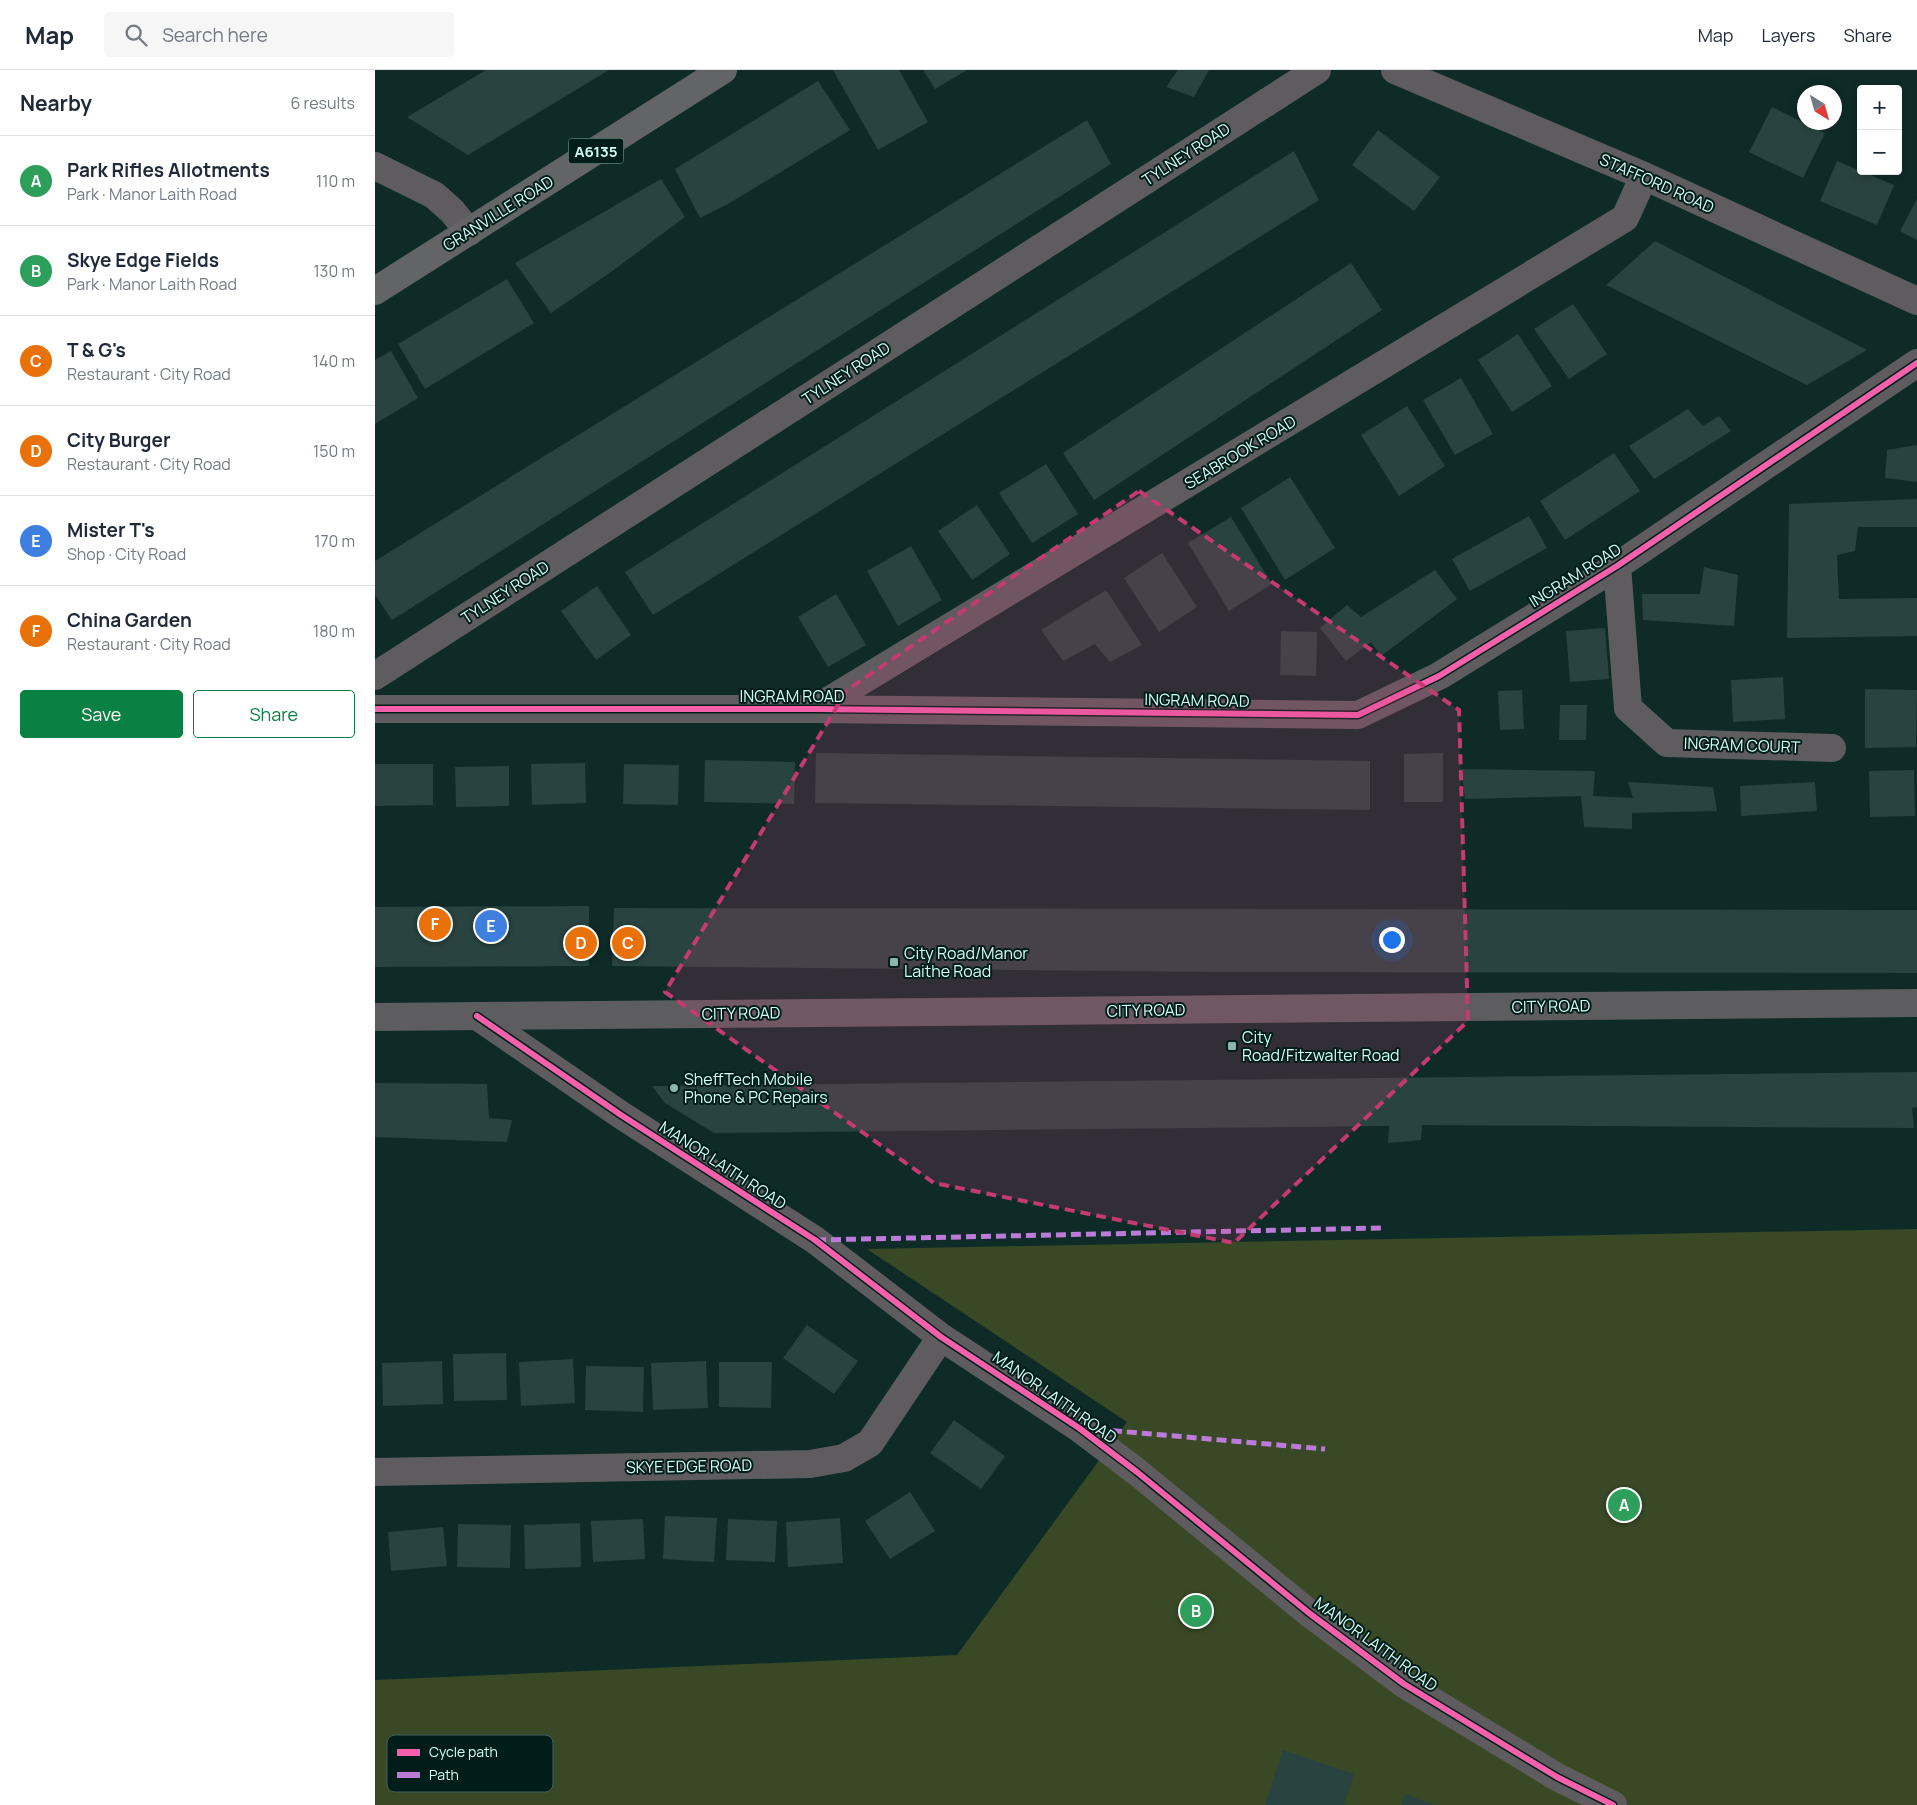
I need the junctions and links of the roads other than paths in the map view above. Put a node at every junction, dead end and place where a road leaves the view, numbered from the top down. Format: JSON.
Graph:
{"nodes":[{"id":1,"x":723,"y":70,"type":"edge"},
{"id":2,"x":1317,"y":70,"type":"edge"},
{"id":3,"x":1395,"y":70,"type":"edge"},
{"id":4,"x":375,"y":166,"type":"edge"},
{"id":5,"x":1644,"y":176,"type":"junction"},
{"id":6,"x":469,"y":232,"type":"junction"},
{"id":7,"x":375,"y":291,"type":"edge"},
{"id":8,"x":1917,"y":300,"type":"edge"},
{"id":9,"x":1917,"y":363,"type":"edge"},
{"id":10,"x":1617,"y":566,"type":"junction"},
{"id":11,"x":375,"y":676,"type":"edge"},
{"id":12,"x":375,"y":709,"type":"edge"},
{"id":13,"x":815,"y":709,"type":"junction"},
{"id":14,"x":1832,"y":748,"type":"dead end"},
{"id":15,"x":1917,"y":1003,"type":"edge"},
{"id":16,"x":477,"y":1016,"type":"junction"},
{"id":17,"x":375,"y":1017,"type":"edge"},
{"id":18,"x":941,"y":1337,"type":"junction"},
{"id":19,"x":375,"y":1472,"type":"edge"},
{"id":20,"x":1613,"y":1805,"type":"edge"}],
"edges":[{"from":1,"to":6,"type":"main road","name":"GRANVILLE ROAD","number":"A6135"},
{"from":2,"to":11,"type":"street","name":"TYLNEY ROAD"},
{"from":3,"to":5,"type":"street","name":"STAFFORD ROAD"},
{"from":4,"to":6,"type":"street"},
{"from":5,"to":8,"type":"street","name":"STAFFORD ROAD"},
{"from":5,"to":13,"type":"street","name":"SEABROOK ROAD"},
{"from":6,"to":7,"type":"main road","name":"GRANVILLE ROAD","number":"A6135"},
{"from":9,"to":10,"type":"street","name":"INGRAM ROAD"},
{"from":10,"to":13,"type":"street","name":"INGRAM ROAD"},
{"from":10,"to":14,"type":"street","name":"INGRAM COURT"},
{"from":12,"to":13,"type":"street","name":"INGRAM ROAD"},
{"from":15,"to":16,"type":"main road","name":"CITY ROAD"},
{"from":16,"to":17,"type":"main road","name":"CITY ROAD"},
{"from":16,"to":18,"type":"street","name":"MANOR LAITH ROAD"},
{"from":18,"to":19,"type":"street","name":"SKYE EDGE ROAD"},
{"from":18,"to":20,"type":"street","name":"MANOR LAITH ROAD"}]}
